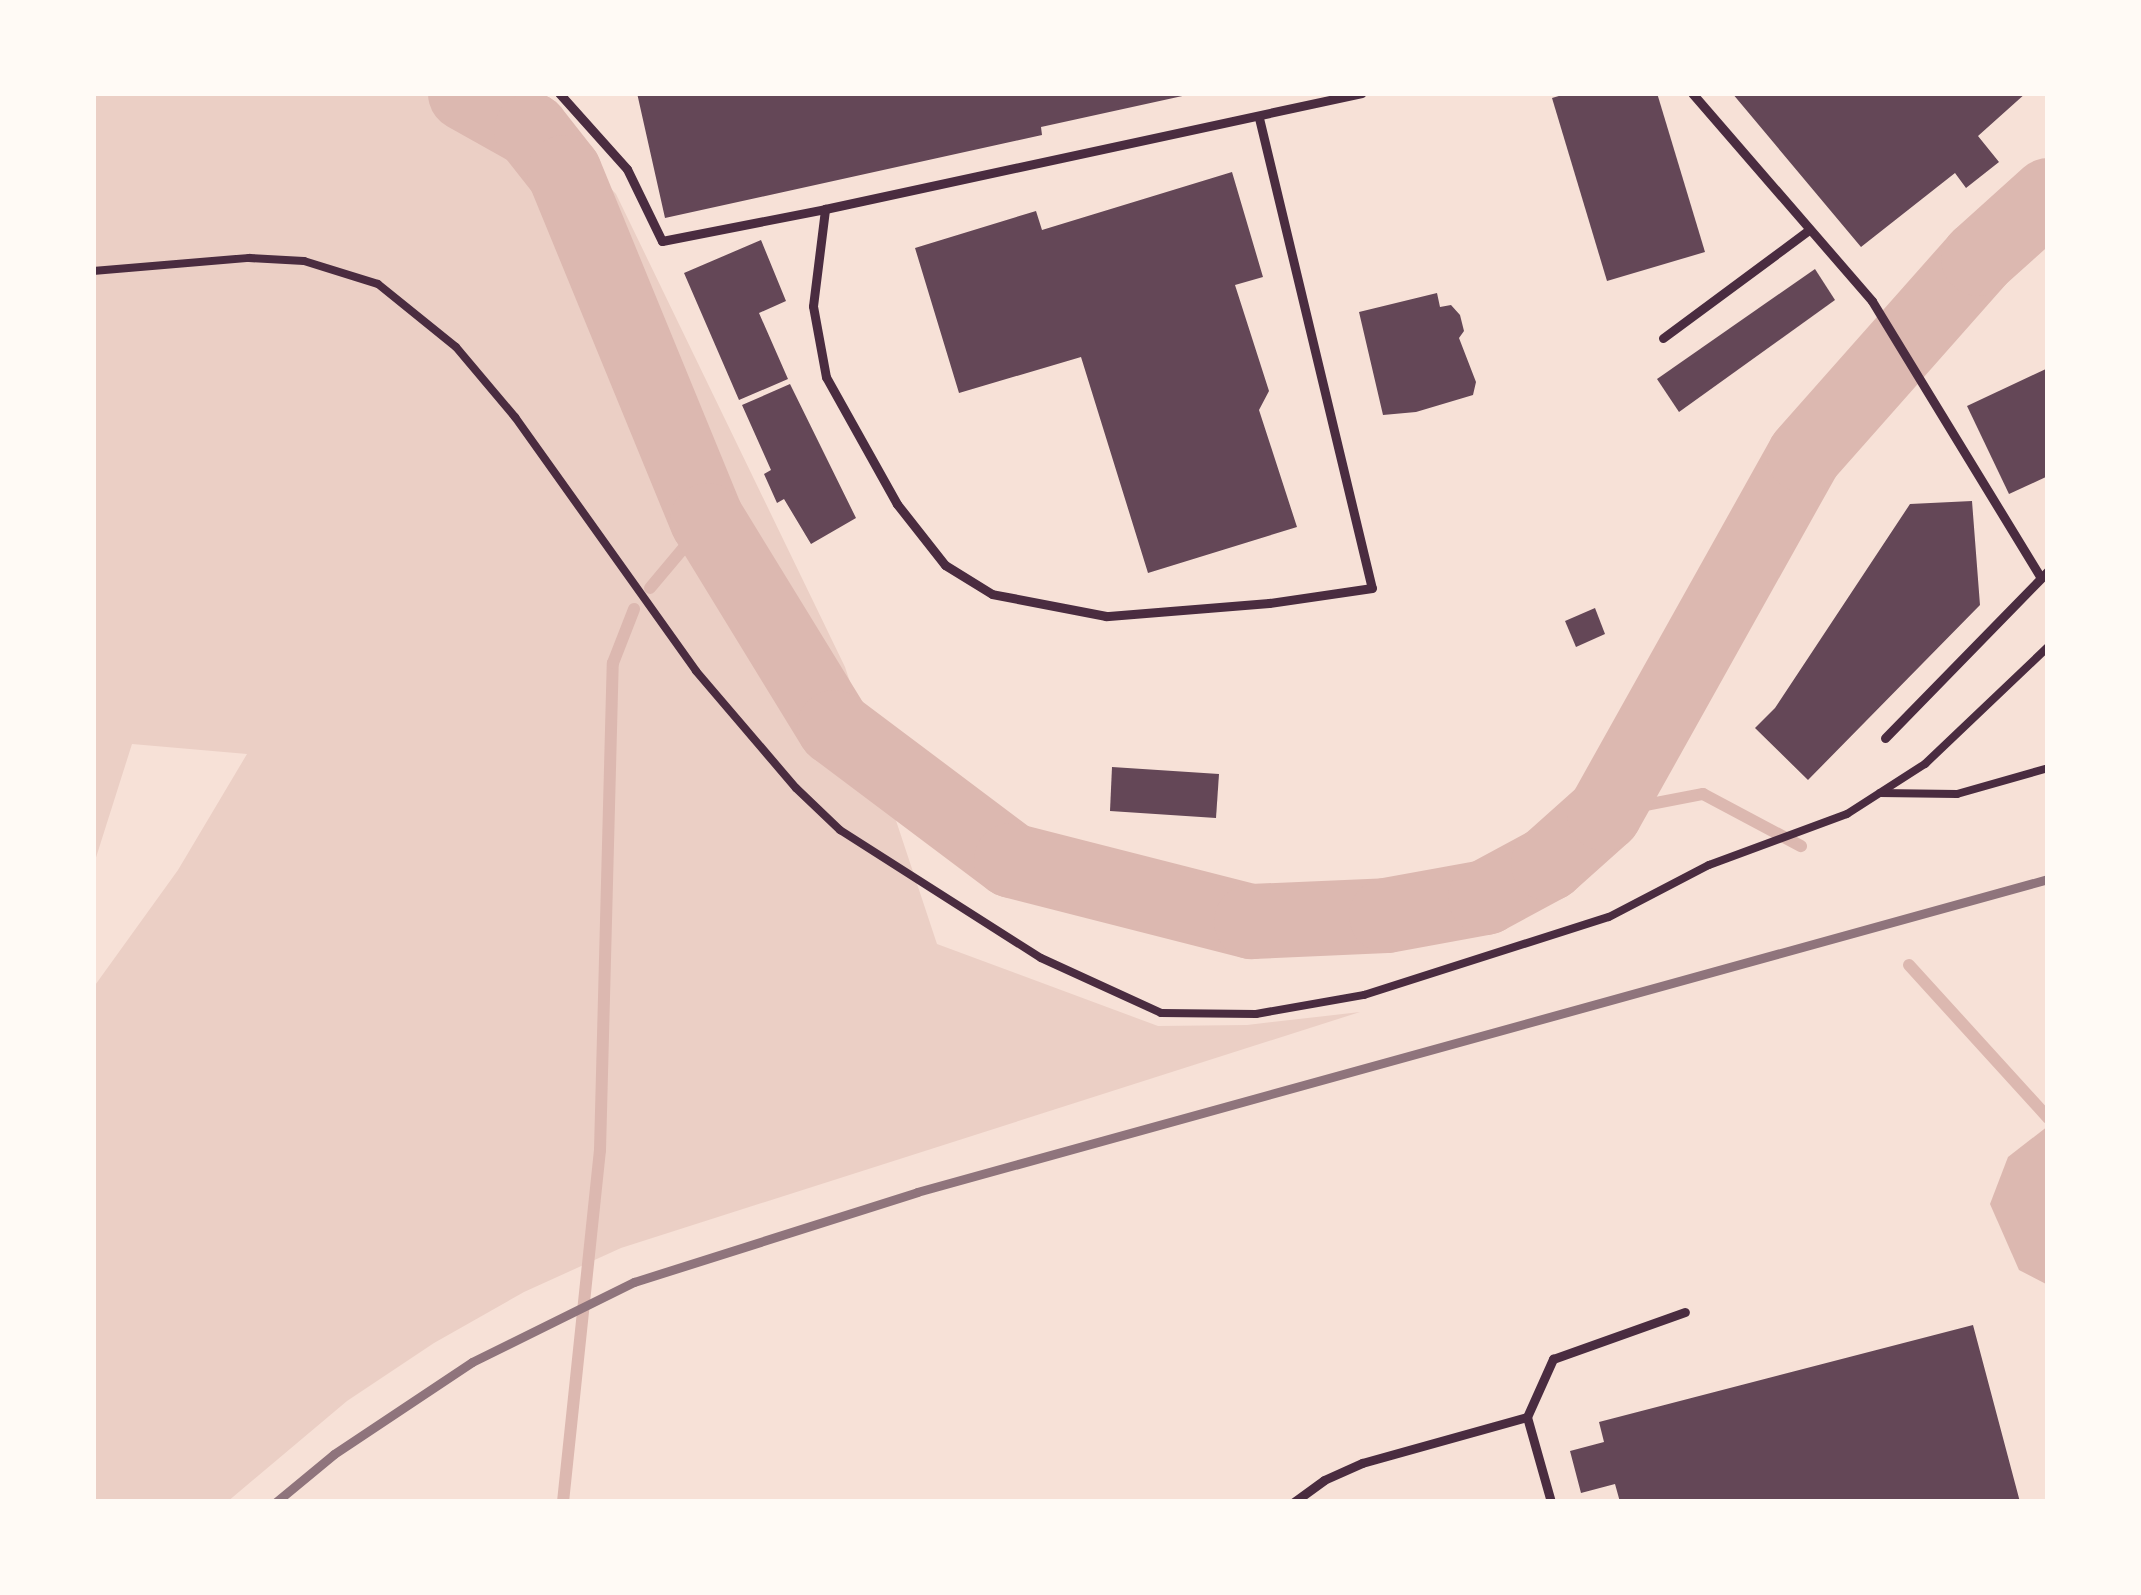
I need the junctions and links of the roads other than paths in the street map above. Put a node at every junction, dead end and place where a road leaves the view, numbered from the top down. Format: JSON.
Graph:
{"nodes":[{"id":1,"x":559,"y":93,"type":"edge"},
{"id":2,"x":1362,"y":93,"type":"edge"},
{"id":3,"x":1692,"y":93,"type":"edge"},
{"id":4,"x":1259,"y":118,"type":"junction"},
{"id":5,"x":825,"y":209,"type":"junction"},
{"id":6,"x":1808,"y":230,"type":"junction"},
{"id":7,"x":1663,"y":338,"type":"dead end"},
{"id":8,"x":2044,"y":574,"type":"edge"},
{"id":9,"x":1885,"y":738,"type":"dead end"},
{"id":10,"x":1685,"y":1312,"type":"dead end"},
{"id":11,"x":1527,"y":1417,"type":"junction"},
{"id":12,"x":1294,"y":1502,"type":"edge"},
{"id":13,"x":1551,"y":1502,"type":"edge"}],
"edges":[{"from":1,"to":5,"type":"lane"},
{"from":2,"to":4,"type":"lane"},
{"from":3,"to":6,"type":"lane"},
{"from":4,"to":5,"type":"lane"},
{"from":4,"to":5,"type":"lane"},
{"from":6,"to":7,"type":"lane"},
{"from":6,"to":8,"type":"lane"},
{"from":8,"to":9,"type":"lane"},
{"from":10,"to":11,"type":"lane"},
{"from":11,"to":12,"type":"lane"},
{"from":11,"to":13,"type":"lane"}]}
